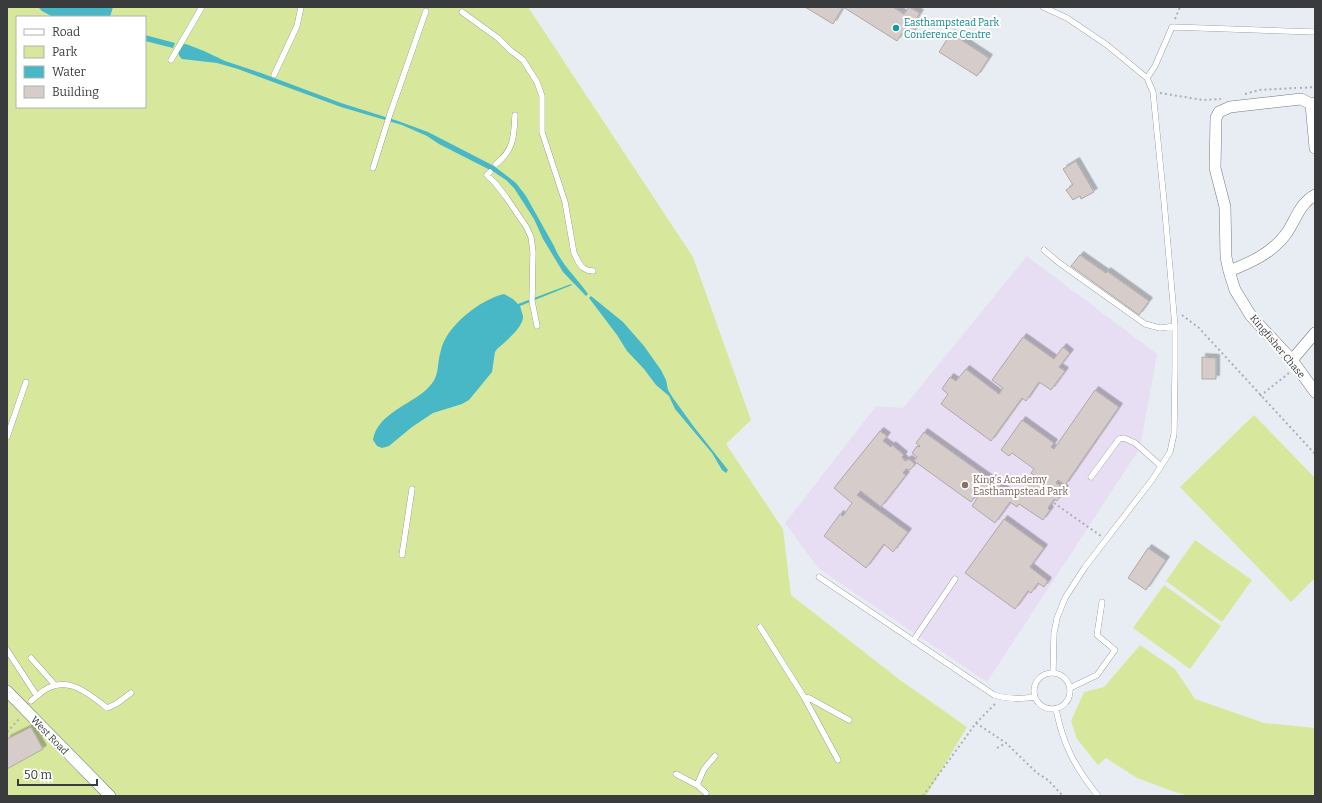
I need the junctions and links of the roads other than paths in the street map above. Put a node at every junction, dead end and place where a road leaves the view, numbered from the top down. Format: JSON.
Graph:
{"nodes":[{"id":1,"x":202,"y":7,"type":"edge"},
{"id":2,"x":301,"y":7,"type":"edge"},
{"id":3,"x":1043,"y":7,"type":"edge"},
{"id":4,"x":426,"y":11,"type":"dead end"},
{"id":5,"x":462,"y":12,"type":"dead end"},
{"id":6,"x":1315,"y":32,"type":"edge"},
{"id":7,"x":171,"y":60,"type":"dead end"},
{"id":8,"x":274,"y":74,"type":"dead end"},
{"id":9,"x":1146,"y":78,"type":"junction"},
{"id":10,"x":1313,"y":103,"type":"edge"},
{"id":11,"x":515,"y":115,"type":"dead end"},
{"id":12,"x":1315,"y":148,"type":"edge"},
{"id":13,"x":496,"y":164,"type":"dead end"},
{"id":14,"x":373,"y":168,"type":"dead end"},
{"id":15,"x":490,"y":172,"type":"dead end"},
{"id":16,"x":1315,"y":194,"type":"edge"},
{"id":17,"x":1044,"y":250,"type":"dead end"},
{"id":18,"x":593,"y":271,"type":"dead end"},
{"id":19,"x":1229,"y":271,"type":"junction"},
{"id":20,"x":537,"y":326,"type":"dead end"},
{"id":21,"x":1174,"y":326,"type":"junction"},
{"id":22,"x":1315,"y":333,"type":"edge"},
{"id":23,"x":1294,"y":364,"type":"junction"},
{"id":24,"x":26,"y":382,"type":"dead end"},
{"id":25,"x":1315,"y":392,"type":"edge"},
{"id":26,"x":7,"y":437,"type":"edge"},
{"id":27,"x":1161,"y":466,"type":"junction"},
{"id":28,"x":1091,"y":477,"type":"dead end"},
{"id":29,"x":412,"y":489,"type":"dead end"},
{"id":30,"x":402,"y":555,"type":"dead end"},
{"id":31,"x":819,"y":577,"type":"dead end"},
{"id":32,"x":955,"y":579,"type":"dead end"},
{"id":33,"x":1102,"y":602,"type":"dead end"},
{"id":34,"x":760,"y":627,"type":"dead end"},
{"id":35,"x":913,"y":640,"type":"junction"},
{"id":36,"x":7,"y":650,"type":"edge"},
{"id":37,"x":31,"y":658,"type":"dead end"},
{"id":38,"x":1053,"y":673,"type":"junction"},
{"id":39,"x":55,"y":685,"type":"junction"},
{"id":40,"x":1070,"y":688,"type":"junction"},
{"id":41,"x":7,"y":691,"type":"edge"},
{"id":42,"x":131,"y":693,"type":"dead end"},
{"id":43,"x":37,"y":696,"type":"junction"},
{"id":44,"x":804,"y":696,"type":"junction"},
{"id":45,"x":1035,"y":697,"type":"junction"},
{"id":46,"x":31,"y":701,"type":"dead end"},
{"id":47,"x":1056,"y":709,"type":"junction"},
{"id":48,"x":849,"y":720,"type":"dead end"},
{"id":49,"x":715,"y":756,"type":"dead end"},
{"id":50,"x":838,"y":760,"type":"dead end"},
{"id":51,"x":676,"y":774,"type":"dead end"},
{"id":52,"x":697,"y":785,"type":"junction"},
{"id":53,"x":706,"y":792,"type":"dead end"},
{"id":54,"x":110,"y":796,"type":"edge"},
{"id":55,"x":1098,"y":796,"type":"edge"}],
"edges":[{"from":1,"to":7,"type":"lane"},
{"from":2,"to":8,"type":"lane"},
{"from":3,"to":9,"type":"lane"},
{"from":4,"to":14,"type":"lane"},
{"from":5,"to":18,"type":"lane"},
{"from":6,"to":9,"type":"lane"},
{"from":9,"to":21,"type":"lane"},
{"from":10,"to":12,"type":"street","name":"Kingfisher Chase"},
{"from":10,"to":19,"type":"street","name":"Kingfisher Chase"},
{"from":11,"to":13,"type":"lane"},
{"from":15,"to":20,"type":"lane"},
{"from":16,"to":19,"type":"street"},
{"from":17,"to":21,"type":"lane"},
{"from":19,"to":23,"type":"street","name":"Kingfisher Chase"},
{"from":21,"to":27,"type":"lane"},
{"from":22,"to":23,"type":"street"},
{"from":23,"to":25,"type":"street","name":"Kingfisher Chase"},
{"from":24,"to":26,"type":"lane"},
{"from":27,"to":28,"type":"lane"},
{"from":27,"to":38,"type":"lane"},
{"from":29,"to":30,"type":"lane"},
{"from":31,"to":35,"type":"lane"},
{"from":32,"to":35,"type":"lane"},
{"from":33,"to":40,"type":"lane"},
{"from":34,"to":44,"type":"lane"},
{"from":35,"to":45,"type":"lane"},
{"from":36,"to":43,"type":"lane"},
{"from":37,"to":39,"type":"lane"},
{"from":38,"to":40,"type":"lane"},
{"from":38,"to":45,"type":"lane"},
{"from":39,"to":42,"type":"lane"},
{"from":39,"to":43,"type":"lane"},
{"from":40,"to":47,"type":"lane"},
{"from":41,"to":54,"type":"street","name":"West Road"},
{"from":43,"to":46,"type":"lane"},
{"from":44,"to":48,"type":"lane"},
{"from":44,"to":50,"type":"lane"},
{"from":45,"to":47,"type":"lane"},
{"from":47,"to":55,"type":"lane"},
{"from":49,"to":52,"type":"lane"},
{"from":51,"to":52,"type":"lane"},
{"from":52,"to":53,"type":"lane"}]}
